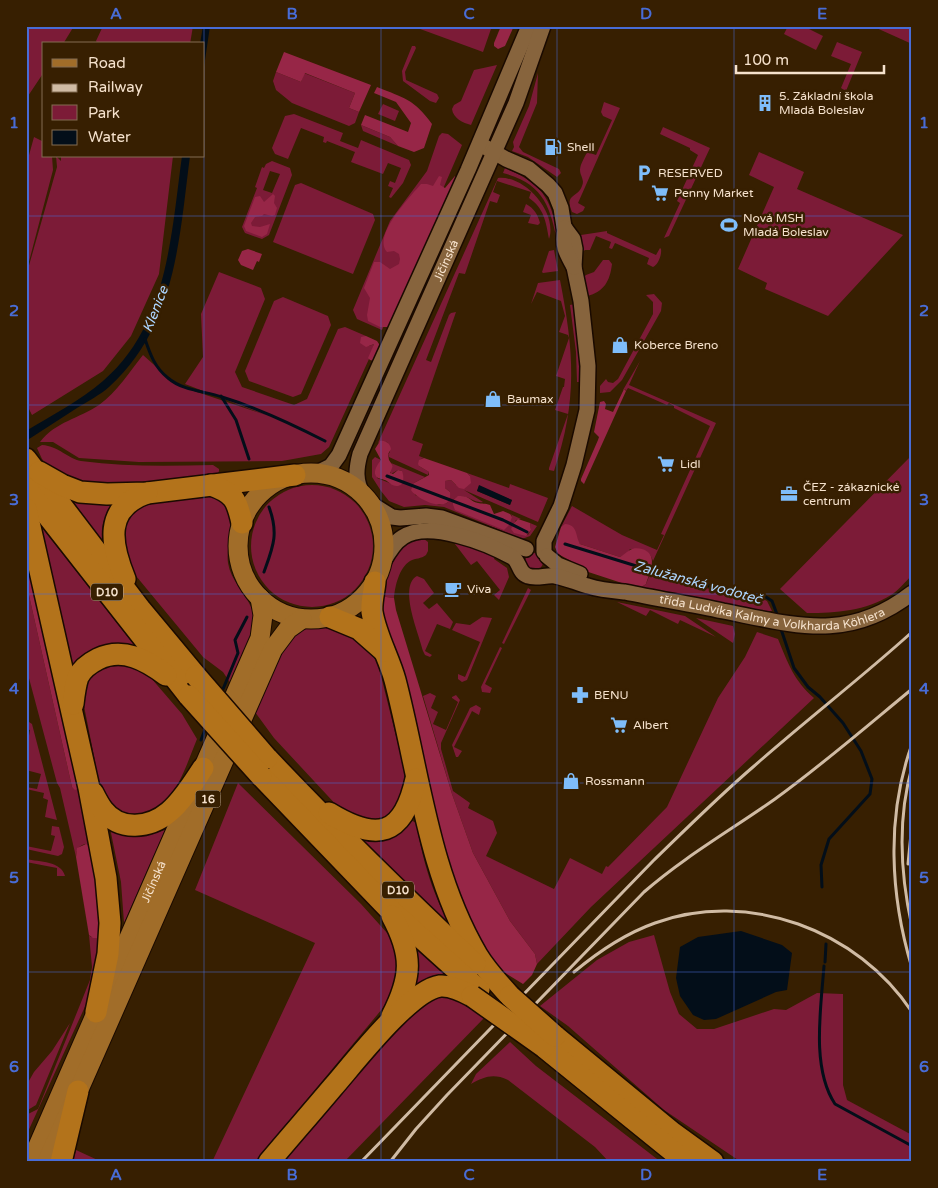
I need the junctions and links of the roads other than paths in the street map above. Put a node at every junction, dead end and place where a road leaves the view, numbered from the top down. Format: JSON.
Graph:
{"nodes":[{"id":1,"x":529,"y":26,"type":"edge"},
{"id":2,"x":543,"y":26,"type":"edge"},
{"id":3,"x":479,"y":144,"type":"junction"},
{"id":4,"x":494,"y":152,"type":"junction"},
{"id":5,"x":29,"y":463,"type":"edge"},
{"id":6,"x":317,"y":473,"type":"junction"},
{"id":7,"x":294,"y":475,"type":"junction"},
{"id":8,"x":212,"y":485,"type":"junction"},
{"id":9,"x":26,"y":488,"type":"edge"},
{"id":10,"x":565,"y":489,"type":"junction"},
{"id":11,"x":148,"y":492,"type":"junction"},
{"id":12,"x":367,"y":499,"type":"junction"},
{"id":13,"x":26,"y":509,"type":"edge"},
{"id":14,"x":242,"y":522,"type":"junction"},
{"id":15,"x":528,"y":548,"type":"junction"},
{"id":16,"x":546,"y":554,"type":"junction"},
{"id":17,"x":518,"y":564,"type":"junction"},
{"id":18,"x":378,"y":573,"type":"junction"},
{"id":19,"x":538,"y":576,"type":"junction"},
{"id":20,"x":626,"y":592,"type":"junction"},
{"id":21,"x":912,"y":593,"type":"edge"},
{"id":22,"x":260,"y":598,"type":"junction"},
{"id":23,"x":141,"y":610,"type":"junction"},
{"id":24,"x":330,"y":617,"type":"junction"},
{"id":25,"x":302,"y":619,"type":"junction"},
{"id":26,"x":385,"y":651,"type":"junction"},
{"id":27,"x":188,"y":696,"type":"junction"},
{"id":28,"x":72,"y":709,"type":"junction"},
{"id":29,"x":264,"y":767,"type":"junction"},
{"id":30,"x":203,"y":768,"type":"junction"},
{"id":31,"x":416,"y":779,"type":"junction"},
{"id":32,"x":89,"y":788,"type":"junction"},
{"id":33,"x":307,"y":800,"type":"junction"},
{"id":34,"x":387,"y":907,"type":"junction"},
{"id":35,"x":483,"y":985,"type":"junction"},
{"id":36,"x":96,"y":1012,"type":"junction"},
{"id":37,"x":390,"y":1022,"type":"junction"},
{"id":38,"x":549,"y":1042,"type":"junction"},
{"id":39,"x":78,"y":1091,"type":"junction"},
{"id":40,"x":31,"y":1162,"type":"edge"},
{"id":41,"x":47,"y":1162,"type":"edge"},
{"id":42,"x":61,"y":1162,"type":"edge"},
{"id":43,"x":269,"y":1162,"type":"edge"},
{"id":44,"x":686,"y":1162,"type":"edge"},
{"id":45,"x":713,"y":1162,"type":"edge"}],
"edges":[{"from":1,"to":3,"type":"street","name":"Jičínská"},
{"from":2,"to":4,"type":"street","name":"Jičínská"},
{"from":3,"to":4,"type":"street"},
{"from":3,"to":6,"type":"street","name":"Jičínská"},
{"from":4,"to":10,"type":"street"},
{"from":4,"to":12,"type":"street","name":"Jičínská"},
{"from":5,"to":11,"type":"highway"},
{"from":5,"to":23,"type":"highway","number":"D10"},
{"from":6,"to":7,"type":"main road","name":"Jičínská"},
{"from":6,"to":12,"type":"main road","name":"Jičínská"},
{"from":7,"to":8,"type":"highway"},
{"from":7,"to":14,"type":"main road","name":"Jičínská"},
{"from":8,"to":11,"type":"highway"},
{"from":8,"to":14,"type":"highway"},
{"from":9,"to":27,"type":"highway","number":"D10"},
{"from":10,"to":15,"type":"street"},
{"from":10,"to":16,"type":"street"},
{"from":11,"to":23,"type":"highway"},
{"from":12,"to":15,"type":"street"},
{"from":12,"to":18,"type":"main road","name":"Jičínská"},
{"from":13,"to":28,"type":"highway"},
{"from":14,"to":22,"type":"main road","name":"Jičínská"},
{"from":15,"to":16,"type":"street"},
{"from":15,"to":17,"type":"street"},
{"from":16,"to":19,"type":"street"},
{"from":16,"to":20,"type":"street","name":"třída Ludvíka Kalmy a Volkharda Köhlera"},
{"from":17,"to":18,"type":"street"},
{"from":17,"to":19,"type":"street"},
{"from":18,"to":24,"type":"main road","name":"Jičínská"},
{"from":18,"to":26,"type":"highway"},
{"from":19,"to":20,"type":"street","name":"třída Ludvíka Kalmy a Volkharda Köhlera"},
{"from":20,"to":21,"type":"street","name":"třída Ludvíka Kalmy a Volkharda Köhlera"},
{"from":22,"to":25,"type":"main road","name":"Jičínská"},
{"from":22,"to":30,"type":"main road","name":"Jičínská"},
{"from":23,"to":29,"type":"highway","number":"D10","bridge":true},
{"from":24,"to":25,"type":"main road","name":"Jičínská"},
{"from":24,"to":26,"type":"highway"},
{"from":25,"to":39,"type":"main road","name":"Jičínská","number":"16"},
{"from":26,"to":31,"type":"highway"},
{"from":27,"to":28,"type":"highway"},
{"from":27,"to":29,"type":"highway","number":"D10","bridge":true},
{"from":28,"to":32,"type":"highway"},
{"from":29,"to":33,"type":"highway","number":"D10"},
{"from":29,"to":34,"type":"highway","number":"D10"},
{"from":30,"to":32,"type":"highway"},
{"from":30,"to":36,"type":"main road","name":"Jičínská"},
{"from":31,"to":33,"type":"highway"},
{"from":31,"to":35,"type":"highway"},
{"from":32,"to":36,"type":"highway"},
{"from":33,"to":35,"type":"highway","number":"D10"},
{"from":34,"to":35,"type":"highway","number":"D10"},
{"from":34,"to":37,"type":"highway"},
{"from":35,"to":37,"type":"highway"},
{"from":35,"to":38,"type":"highway","number":"D10","bridge":true},
{"from":35,"to":38,"type":"highway","number":"D10","bridge":true},
{"from":36,"to":40,"type":"main road","name":"Jičínská"},
{"from":37,"to":43,"type":"highway"},
{"from":38,"to":44,"type":"highway","number":"D10"},
{"from":38,"to":45,"type":"highway","number":"D10"},
{"from":39,"to":41,"type":"main road","name":"Jičínská","number":"16"},
{"from":39,"to":42,"type":"highway"}]}
